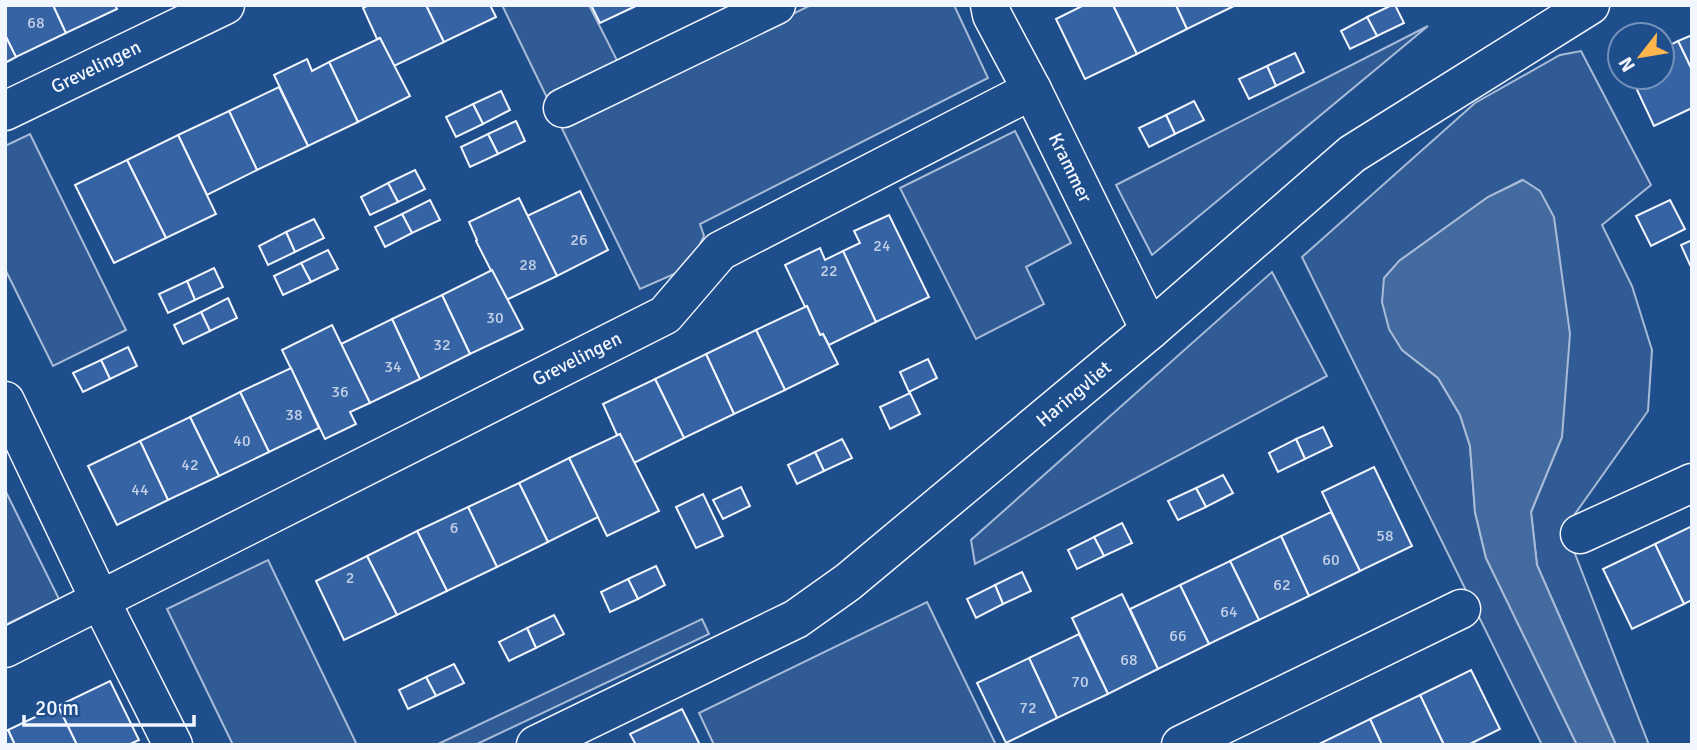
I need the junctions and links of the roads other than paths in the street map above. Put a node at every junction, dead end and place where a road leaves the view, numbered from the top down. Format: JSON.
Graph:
{"nodes":[{"id":1,"x":225,"y":5,"type":"edge"},
{"id":2,"x":776,"y":5,"type":"edge"},
{"id":3,"x":990,"y":5,"type":"edge"},
{"id":4,"x":1590,"y":5,"type":"edge"},
{"id":5,"x":1032,"y":90,"type":"junction"},
{"id":6,"x":564,"y":108,"type":"dead end"},
{"id":7,"x":5,"y":111,"type":"edge"},
{"id":8,"x":1150,"y":331,"type":"junction"},
{"id":9,"x":5,"y":401,"type":"edge"},
{"id":10,"x":1692,"y":483,"type":"edge"},
{"id":11,"x":1580,"y":534,"type":"dead end"},
{"id":12,"x":100,"y":600,"type":"junction"},
{"id":13,"x":1461,"y":609,"type":"dead end"},
{"id":14,"x":5,"y":648,"type":"edge"},
{"id":15,"x":173,"y":745,"type":"edge"},
{"id":16,"x":536,"y":745,"type":"edge"},
{"id":17,"x":1181,"y":745,"type":"edge"}],
"edges":[{"from":1,"to":7,"type":"street","name":"Grevelingen"},
{"from":2,"to":6,"type":"street"},
{"from":3,"to":5,"type":"street","name":"Krammer"},
{"from":4,"to":8,"type":"street","name":"Haringvliet"},
{"from":5,"to":8,"type":"street","name":"Krammer"},
{"from":5,"to":12,"type":"street","name":"Grevelingen"},
{"from":8,"to":16,"type":"street","name":"Haringvliet"},
{"from":9,"to":12,"type":"street"},
{"from":10,"to":11,"type":"street"},
{"from":12,"to":14,"type":"street","name":"Grevelingen"},
{"from":12,"to":15,"type":"street"},
{"from":13,"to":17,"type":"street"}]}
